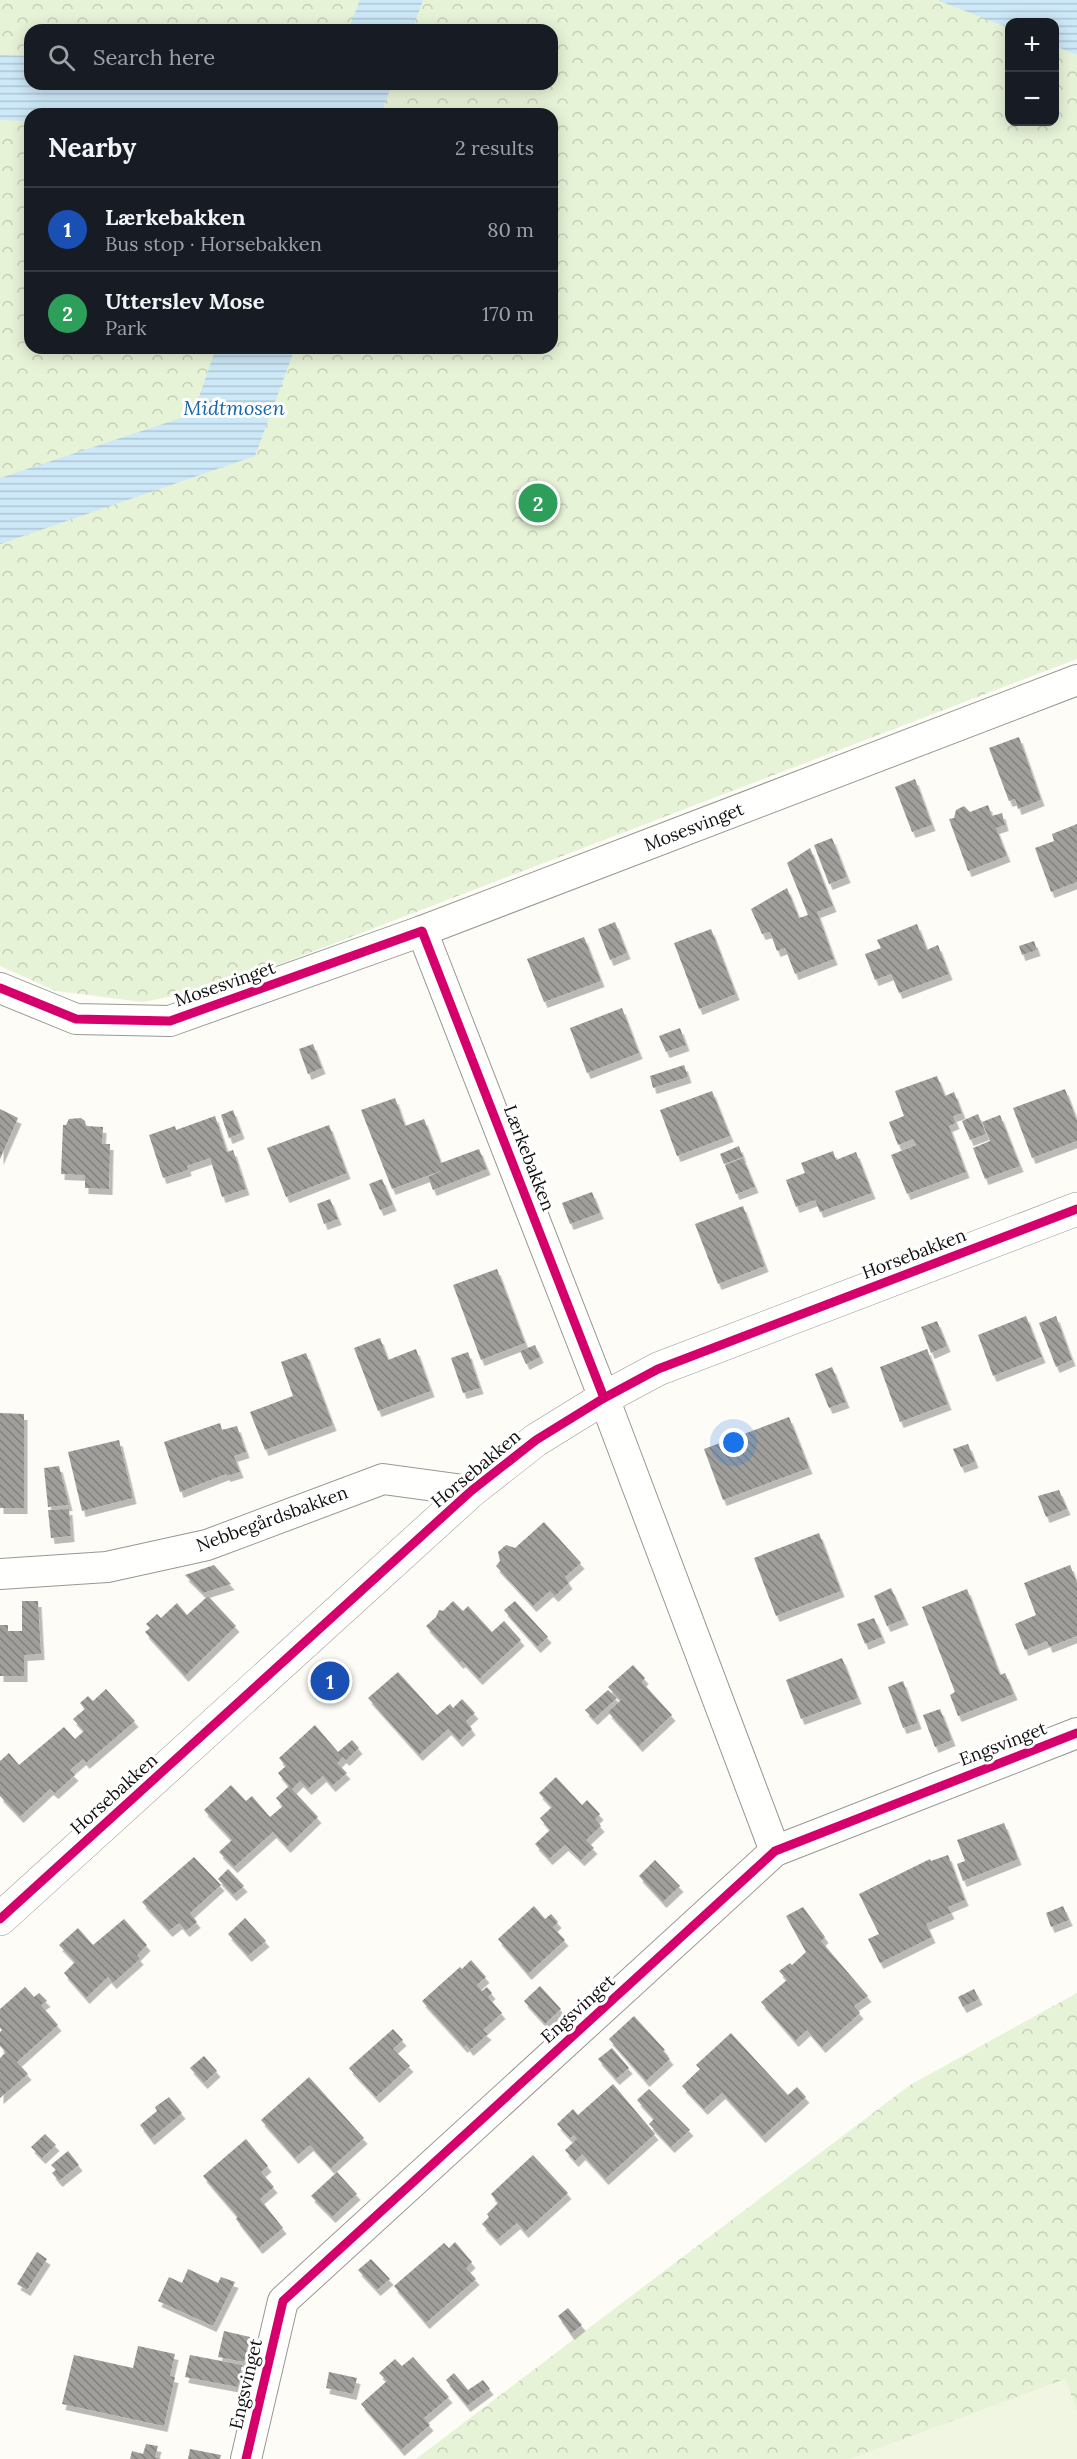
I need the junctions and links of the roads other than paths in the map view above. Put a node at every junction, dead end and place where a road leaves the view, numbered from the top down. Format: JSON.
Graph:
{"nodes":[{"id":1,"x":1077,"y":680,"type":"edge"},
{"id":2,"x":422,"y":931,"type":"junction"},
{"id":3,"x":0,"y":988,"type":"edge"},
{"id":4,"x":1077,"y":1209,"type":"edge"},
{"id":5,"x":604,"y":1398,"type":"junction"},
{"id":6,"x":471,"y":1491,"type":"junction"},
{"id":7,"x":0,"y":1574,"type":"edge"},
{"id":8,"x":1077,"y":1733,"type":"edge"},
{"id":9,"x":775,"y":1851,"type":"junction"},
{"id":10,"x":0,"y":1919,"type":"edge"},
{"id":11,"x":246,"y":2459,"type":"edge"}],
"edges":[{"from":1,"to":2,"type":"street","name":"Mosesvinget"},
{"from":2,"to":3,"type":"street","name":"Mosesvinget"},
{"from":2,"to":5,"type":"street","name":"Lærkebakken"},
{"from":4,"to":5,"type":"street","name":"Horsebakken"},
{"from":5,"to":6,"type":"street","name":"Horsebakken"},
{"from":5,"to":9,"type":"street","name":"Lærkebakken"},
{"from":6,"to":7,"type":"street","name":"Nebbegårdsbakken"},
{"from":6,"to":10,"type":"street","name":"Horsebakken"},
{"from":8,"to":9,"type":"street","name":"Engsvinget"},
{"from":9,"to":11,"type":"street","name":"Engsvinget"}]}
